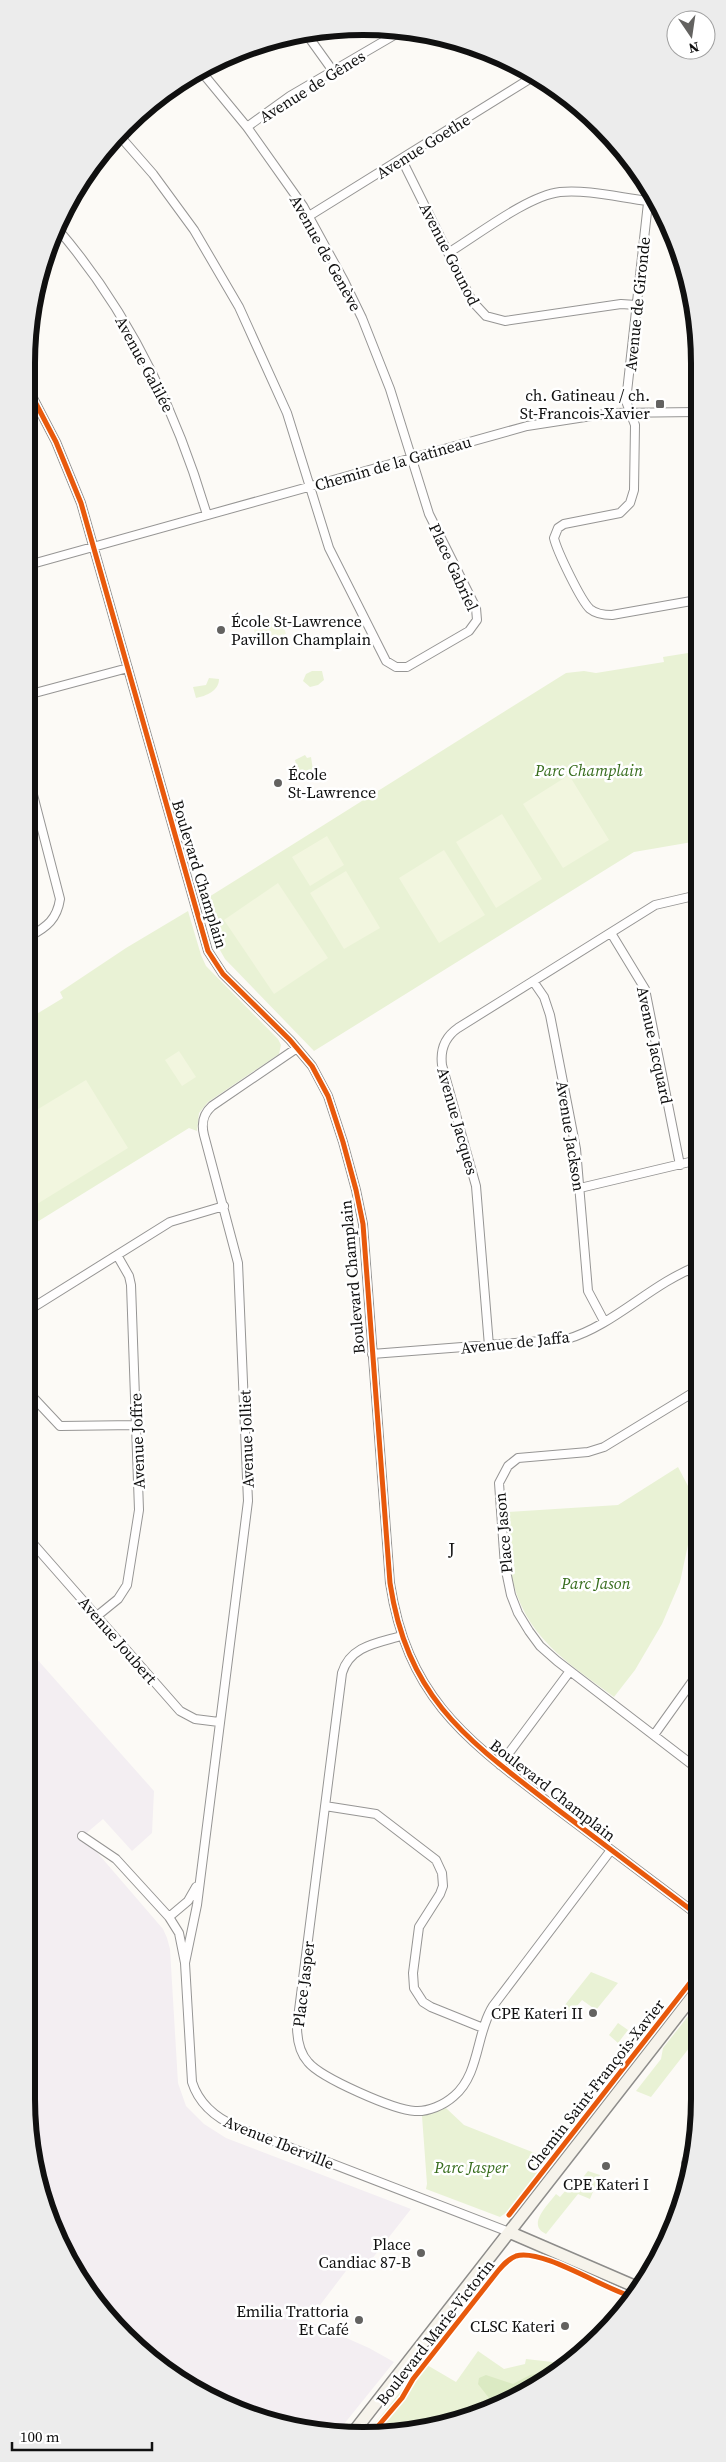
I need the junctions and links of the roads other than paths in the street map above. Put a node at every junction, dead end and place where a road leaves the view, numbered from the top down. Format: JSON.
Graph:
{"nodes":[{"id":1,"x":392,"y":37,"type":"edge"},
{"id":2,"x":310,"y":39,"type":"edge"},
{"id":3,"x":333,"y":71,"type":"junction"},
{"id":4,"x":205,"y":76,"type":"edge"},
{"id":5,"x":528,"y":80,"type":"edge"},
{"id":6,"x":248,"y":126,"type":"junction"},
{"id":7,"x":123,"y":140,"type":"edge"},
{"id":8,"x":402,"y":160,"type":"junction"},
{"id":9,"x":646,"y":198,"type":"edge"},
{"id":10,"x":649,"y":202,"type":"edge"},
{"id":11,"x":309,"y":216,"type":"junction"},
{"id":12,"x":61,"y":234,"type":"edge"},
{"id":13,"x":448,"y":253,"type":"junction"},
{"id":14,"x":636,"y":305,"type":"junction"},
{"id":15,"x":35,"y":402,"type":"edge"},
{"id":16,"x":630,"y":412,"type":"junction"},
{"id":17,"x":691,"y":412,"type":"edge"},
{"id":18,"x":412,"y":457,"type":"junction"},
{"id":19,"x":310,"y":486,"type":"junction"},
{"id":20,"x":207,"y":515,"type":"junction"},
{"id":21,"x":94,"y":547,"type":"junction"},
{"id":22,"x":35,"y":563,"type":"edge"},
{"id":23,"x":691,"y":601,"type":"edge"},
{"id":24,"x":128,"y":668,"type":"junction"},
{"id":25,"x":35,"y":693,"type":"edge"},
{"id":26,"x":35,"y":801,"type":"edge"},
{"id":27,"x":40,"y":818,"type":"junction"},
{"id":28,"x":35,"y":819,"type":"edge"},
{"id":29,"x":691,"y":896,"type":"edge"},
{"id":30,"x":35,"y":933,"type":"edge"},
{"id":31,"x":611,"y":933,"type":"junction"},
{"id":32,"x":533,"y":981,"type":"junction"},
{"id":33,"x":297,"y":1048,"type":"junction"},
{"id":34,"x":691,"y":1162,"type":"edge"},
{"id":35,"x":680,"y":1165,"type":"junction"},
{"id":36,"x":580,"y":1188,"type":"junction"},
{"id":37,"x":224,"y":1206,"type":"junction"},
{"id":38,"x":117,"y":1255,"type":"junction"},
{"id":39,"x":691,"y":1270,"type":"edge"},
{"id":40,"x":35,"y":1306,"type":"edge"},
{"id":41,"x":604,"y":1321,"type":"junction"},
{"id":42,"x":489,"y":1346,"type":"junction"},
{"id":43,"x":372,"y":1354,"type":"junction"},
{"id":44,"x":691,"y":1394,"type":"edge"},
{"id":45,"x":35,"y":1399,"type":"edge"},
{"id":46,"x":136,"y":1424,"type":"junction"},
{"id":47,"x":35,"y":1546,"type":"edge"},
{"id":48,"x":97,"y":1616,"type":"junction"},
{"id":49,"x":401,"y":1636,"type":"junction"},
{"id":50,"x":570,"y":1671,"type":"junction"},
{"id":51,"x":691,"y":1683,"type":"edge"},
{"id":52,"x":219,"y":1722,"type":"junction"},
{"id":53,"x":654,"y":1735,"type":"junction"},
{"id":54,"x":691,"y":1764,"type":"edge"},
{"id":55,"x":500,"y":1765,"type":"junction"},
{"id":56,"x":325,"y":1806,"type":"junction"},
{"id":57,"x":82,"y":1836,"type":"dead end"},
{"id":58,"x":612,"y":1850,"type":"junction"},
{"id":59,"x":198,"y":1881,"type":"junction"},
{"id":60,"x":691,"y":1909,"type":"edge"},
{"id":61,"x":170,"y":1917,"type":"junction"},
{"id":62,"x":185,"y":1963,"type":"junction"},
{"id":63,"x":691,"y":1999,"type":"edge"},
{"id":64,"x":483,"y":2028,"type":"junction"},
{"id":65,"x":509,"y":2232,"type":"junction"},
{"id":66,"x":633,"y":2285,"type":"edge"},
{"id":67,"x":358,"y":2427,"type":"edge"}],
"edges":[{"from":1,"to":3,"type":"street","name":"Avenue de Gênes"},
{"from":2,"to":3,"type":"street"},
{"from":3,"to":6,"type":"street","name":"Avenue de Gênes"},
{"from":4,"to":6,"type":"street","name":"Avenue de Genève"},
{"from":5,"to":8,"type":"street","name":"Avenue Goethe"},
{"from":6,"to":11,"type":"street","name":"Avenue de Genève"},
{"from":7,"to":19,"type":"street"},
{"from":8,"to":11,"type":"street","name":"Avenue Goethe"},
{"from":8,"to":13,"type":"street","name":"Avenue Gounod"},
{"from":9,"to":13,"type":"street"},
{"from":10,"to":14,"type":"street","name":"Avenue de Gironde"},
{"from":11,"to":18,"type":"street","name":"Avenue de Genève"},
{"from":12,"to":20,"type":"street","name":"Avenue Galilée"},
{"from":13,"to":14,"type":"street","name":"Avenue Gounod"},
{"from":14,"to":16,"type":"street","name":"Avenue de Gironde"},
{"from":15,"to":21,"type":"street","name":"Boulevard Champlain"},
{"from":16,"to":17,"type":"street","name":"Chemin de la Gatineau"},
{"from":16,"to":18,"type":"street","name":"Chemin de la Gatineau"},
{"from":16,"to":23,"type":"street","name":"Avenue de Gironde"},
{"from":18,"to":19,"type":"street","name":"Chemin de la Gatineau"},
{"from":18,"to":19,"type":"street","name":"Place Gabriel"},
{"from":19,"to":20,"type":"street","name":"Chemin de la Gatineau"},
{"from":20,"to":21,"type":"street","name":"Chemin de la Gatineau"},
{"from":21,"to":22,"type":"street","name":"Chemin de la Gatineau"},
{"from":21,"to":24,"type":"street","name":"Boulevard Champlain"},
{"from":24,"to":25,"type":"street"},
{"from":24,"to":33,"type":"street","name":"Boulevard Champlain"},
{"from":26,"to":27,"type":"street"},
{"from":27,"to":28,"type":"street"},
{"from":27,"to":30,"type":"street"},
{"from":29,"to":31,"type":"street","name":"Avenue Jacques"},
{"from":31,"to":32,"type":"street","name":"Avenue Jacques"},
{"from":31,"to":35,"type":"street","name":"Avenue Jacquard"},
{"from":32,"to":36,"type":"street","name":"Avenue Jackson"},
{"from":32,"to":42,"type":"street","name":"Avenue Jacques"},
{"from":33,"to":37,"type":"street","name":"Avenue Jolliet"},
{"from":33,"to":43,"type":"street","name":"Boulevard Champlain"},
{"from":34,"to":35,"type":"street"},
{"from":35,"to":36,"type":"street"},
{"from":36,"to":41,"type":"street","name":"Avenue Jackson"},
{"from":37,"to":38,"type":"street"},
{"from":37,"to":52,"type":"street","name":"Avenue Jolliet"},
{"from":38,"to":40,"type":"street"},
{"from":38,"to":46,"type":"street","name":"Avenue Joffre"},
{"from":39,"to":41,"type":"street","name":"Avenue de Jaffa"},
{"from":41,"to":42,"type":"street","name":"Avenue de Jaffa"},
{"from":42,"to":43,"type":"street","name":"Avenue de Jaffa"},
{"from":43,"to":49,"type":"street","name":"Boulevard Champlain"},
{"from":44,"to":50,"type":"street","name":"Place Jason"},
{"from":45,"to":46,"type":"street"},
{"from":46,"to":48,"type":"street","name":"Avenue Joffre"},
{"from":47,"to":48,"type":"street","name":"Avenue Joubert"},
{"from":48,"to":52,"type":"street","name":"Avenue Joubert"},
{"from":49,"to":55,"type":"street","name":"Boulevard Champlain"},
{"from":49,"to":56,"type":"street","name":"Place Jasper"},
{"from":50,"to":53,"type":"street","name":"Place Jason"},
{"from":50,"to":55,"type":"street"},
{"from":51,"to":53,"type":"street"},
{"from":52,"to":59,"type":"street","name":"Avenue Jolliet"},
{"from":53,"to":54,"type":"street","name":"Place Jason"},
{"from":55,"to":58,"type":"street","name":"Boulevard Champlain"},
{"from":56,"to":64,"type":"street"},
{"from":56,"to":64,"type":"street","name":"Place Jasper"},
{"from":57,"to":61,"type":"street","name":"Avenue Iberville"},
{"from":58,"to":60,"type":"street","name":"Boulevard Champlain"},
{"from":58,"to":64,"type":"street","name":"Place Jasper"},
{"from":59,"to":61,"type":"street","name":"Avenue Jolliet"},
{"from":59,"to":62,"type":"street","name":"Avenue Jolliet"},
{"from":61,"to":62,"type":"street","name":"Avenue Iberville"},
{"from":62,"to":65,"type":"street","name":"Avenue Iberville"},
{"from":63,"to":65,"type":"street","name":"Chemin Saint-François-Xavier"},
{"from":65,"to":66,"type":"street"},
{"from":65,"to":67,"type":"street","name":"Boulevard Marie-Victorin"}]}
